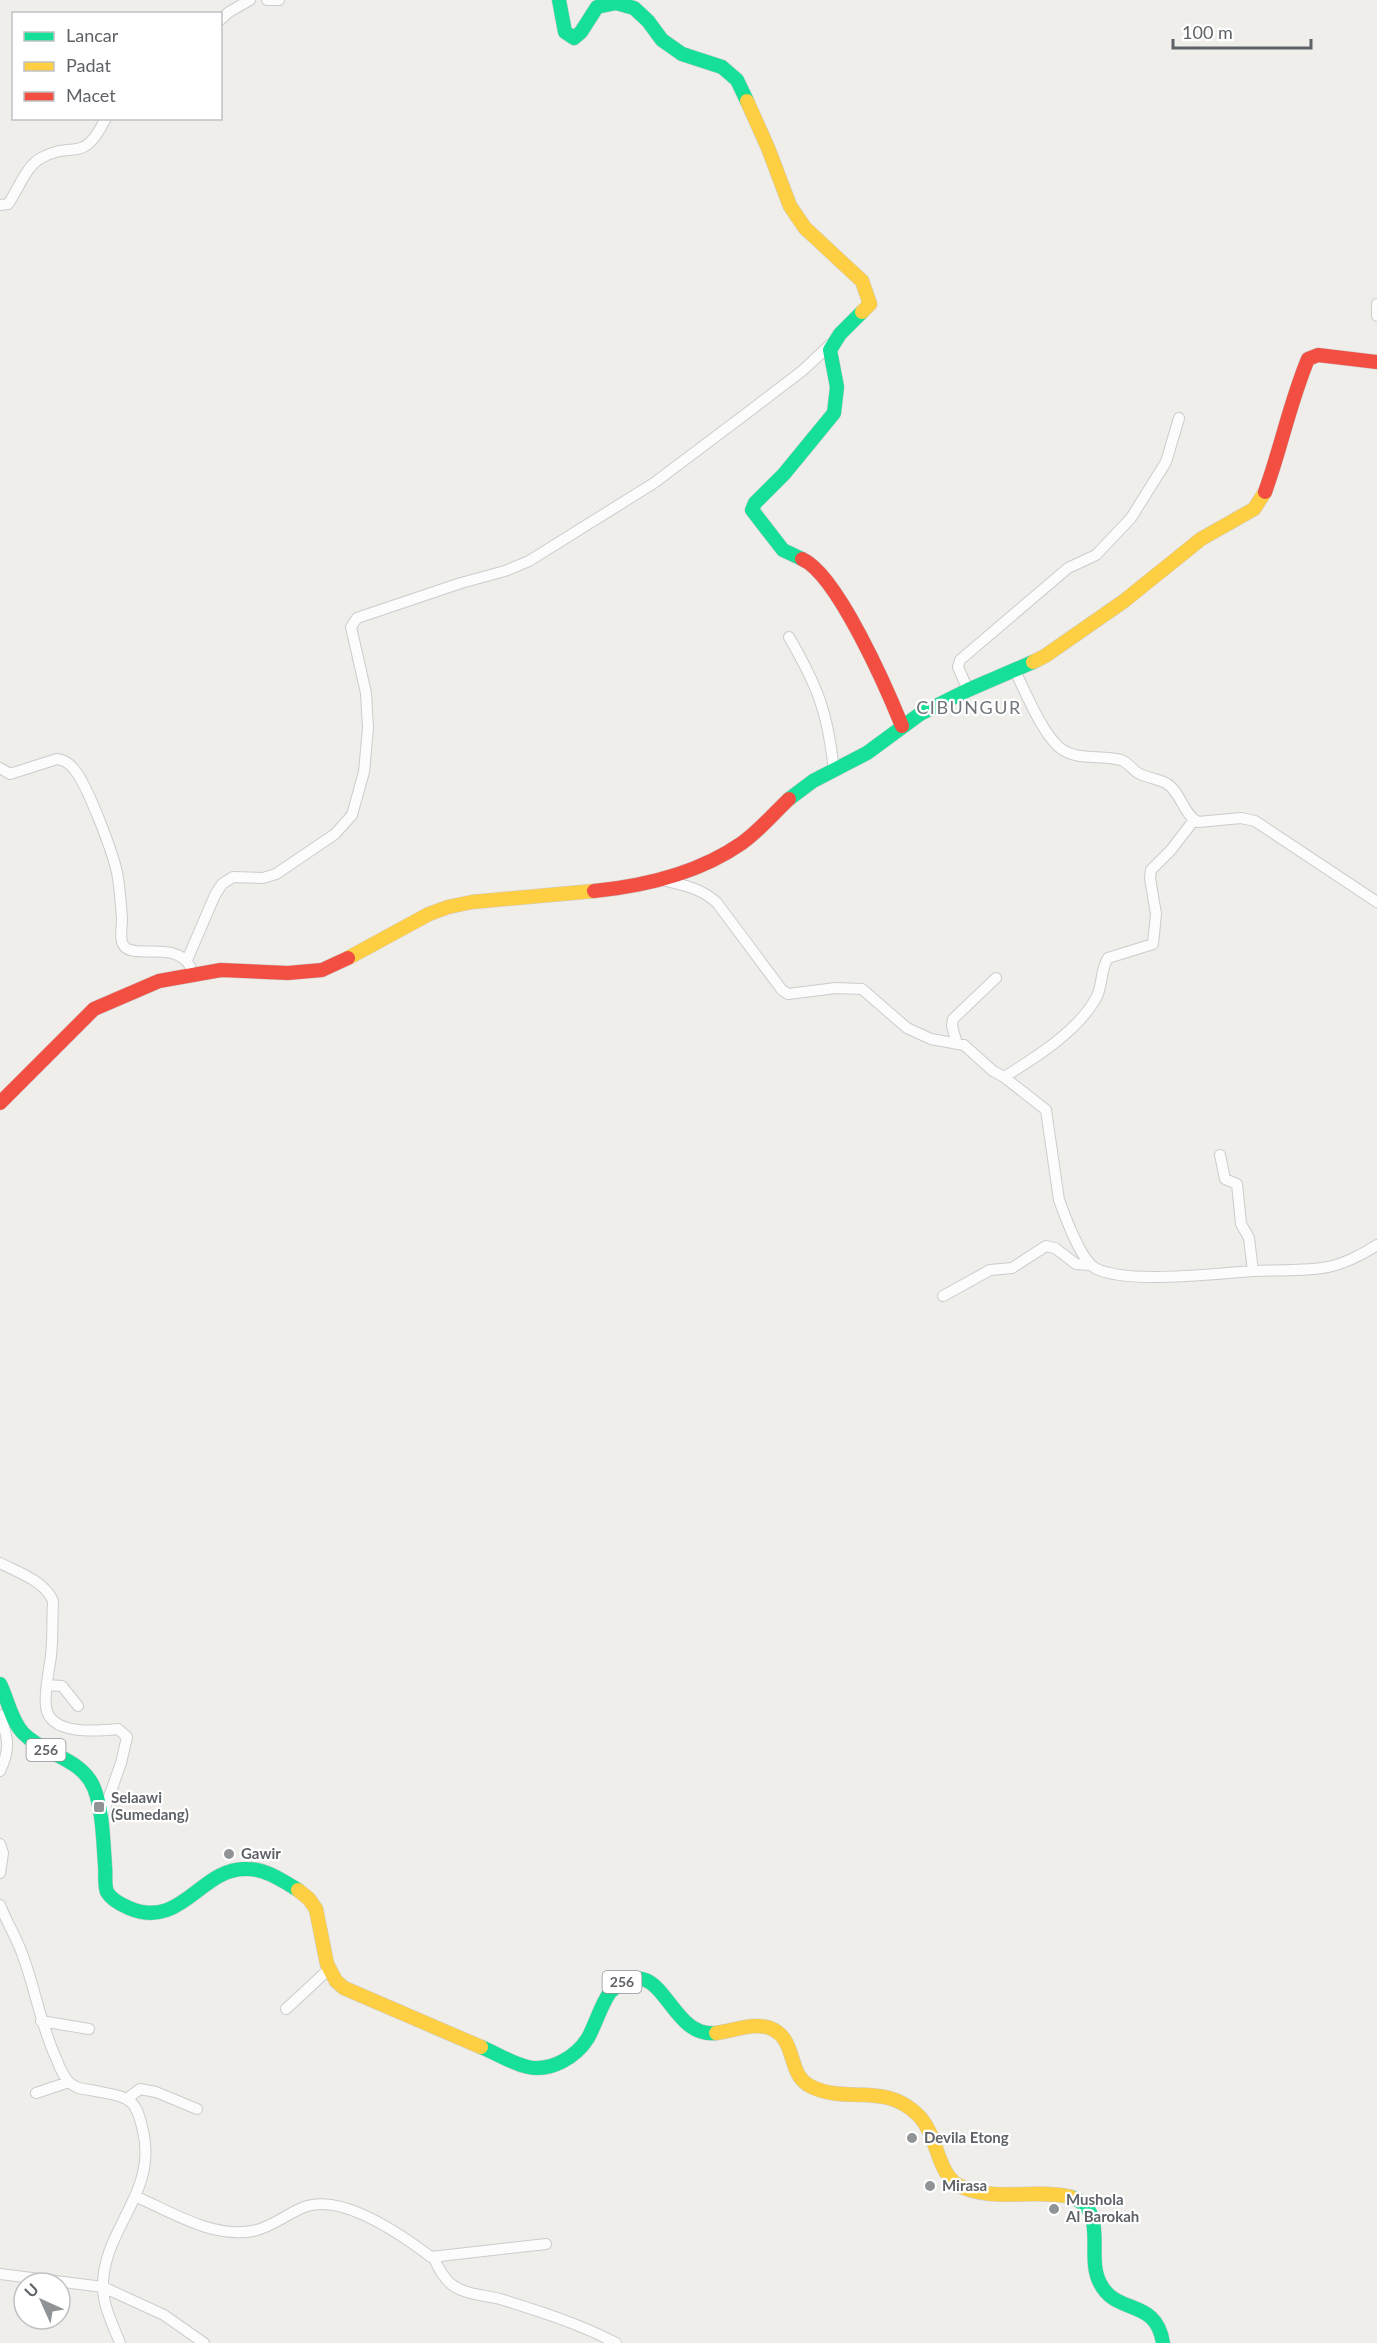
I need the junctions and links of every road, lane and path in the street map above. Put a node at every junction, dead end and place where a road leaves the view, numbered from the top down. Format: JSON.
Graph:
{"nodes":[{"id":1,"x":250,"y":0,"type":"edge"},
{"id":2,"x":267,"y":0,"type":"edge"},
{"id":3,"x":279,"y":0,"type":"edge"},
{"id":4,"x":559,"y":0,"type":"edge"},
{"id":5,"x":222,"y":18,"type":"edge"},
{"id":6,"x":105,"y":120,"type":"edge"},
{"id":7,"x":0,"y":205,"type":"edge"},
{"id":8,"x":1377,"y":304,"type":"edge"},
{"id":9,"x":1377,"y":316,"type":"edge"},
{"id":10,"x":834,"y":342,"type":"junction"},
{"id":11,"x":1377,"y":362,"type":"edge"},
{"id":12,"x":1179,"y":418,"type":"dead end"},
{"id":13,"x":789,"y":638,"type":"dead end"},
{"id":14,"x":1015,"y":671,"type":"junction"},
{"id":15,"x":968,"y":690,"type":"junction"},
{"id":16,"x":902,"y":726,"type":"junction"},
{"id":17,"x":0,"y":768,"type":"edge"},
{"id":18,"x":834,"y":771,"type":"junction"},
{"id":19,"x":1194,"y":820,"type":"junction"},
{"id":20,"x":663,"y":880,"type":"junction"},
{"id":21,"x":1377,"y":902,"type":"edge"},
{"id":22,"x":187,"y":960,"type":"junction"},
{"id":23,"x":195,"y":973,"type":"junction"},
{"id":24,"x":996,"y":978,"type":"dead end"},
{"id":25,"x":957,"y":1044,"type":"junction"},
{"id":26,"x":1004,"y":1077,"type":"junction"},
{"id":27,"x":0,"y":1103,"type":"edge"},
{"id":28,"x":1220,"y":1155,"type":"dead end"},
{"id":29,"x":1377,"y":1245,"type":"edge"},
{"id":30,"x":1091,"y":1265,"type":"junction"},
{"id":31,"x":1253,"y":1271,"type":"junction"},
{"id":32,"x":943,"y":1296,"type":"dead end"},
{"id":33,"x":0,"y":1563,"type":"edge"},
{"id":34,"x":0,"y":1684,"type":"edge"},
{"id":35,"x":47,"y":1685,"type":"junction"},
{"id":36,"x":78,"y":1706,"type":"dead end"},
{"id":37,"x":0,"y":1715,"type":"edge"},
{"id":38,"x":0,"y":1771,"type":"edge"},
{"id":39,"x":100,"y":1823,"type":"junction"},
{"id":40,"x":0,"y":1844,"type":"edge"},
{"id":41,"x":0,"y":1873,"type":"edge"},
{"id":42,"x":0,"y":1905,"type":"edge"},
{"id":43,"x":328,"y":1970,"type":"junction"},
{"id":44,"x":286,"y":2009,"type":"dead end"},
{"id":45,"x":41,"y":2021,"type":"junction"},
{"id":46,"x":89,"y":2029,"type":"dead end"},
{"id":47,"x":69,"y":2082,"type":"junction"},
{"id":48,"x":36,"y":2093,"type":"dead end"},
{"id":49,"x":128,"y":2098,"type":"junction"},
{"id":50,"x":197,"y":2109,"type":"dead end"},
{"id":51,"x":136,"y":2197,"type":"junction"},
{"id":52,"x":546,"y":2244,"type":"dead end"},
{"id":53,"x":434,"y":2258,"type":"junction"},
{"id":54,"x":0,"y":2274,"type":"edge"},
{"id":55,"x":103,"y":2287,"type":"junction"},
{"id":56,"x":120,"y":2343,"type":"edge"},
{"id":57,"x":204,"y":2343,"type":"edge"},
{"id":58,"x":616,"y":2343,"type":"edge"},
{"id":59,"x":1163,"y":2343,"type":"edge"}],
"edges":[{"from":1,"to":5,"type":"street"},
{"from":2,"to":3,"type":"street"},
{"from":4,"to":10,"type":"street"},
{"from":6,"to":7,"type":"street"},
{"from":8,"to":9,"type":"street"},
{"from":10,"to":16,"type":"street"},
{"from":10,"to":22,"type":"street"},
{"from":11,"to":14,"type":"street"},
{"from":12,"to":15,"type":"street"},
{"from":13,"to":18,"type":"street"},
{"from":14,"to":15,"type":"street"},
{"from":14,"to":19,"type":"street"},
{"from":15,"to":16,"type":"street"},
{"from":16,"to":18,"type":"street"},
{"from":17,"to":22,"type":"street"},
{"from":18,"to":20,"type":"street"},
{"from":19,"to":21,"type":"street"},
{"from":19,"to":26,"type":"street"},
{"from":20,"to":23,"type":"street"},
{"from":20,"to":25,"type":"street"},
{"from":22,"to":23,"type":"street"},
{"from":23,"to":27,"type":"street"},
{"from":24,"to":25,"type":"street"},
{"from":25,"to":26,"type":"street"},
{"from":26,"to":30,"type":"street"},
{"from":28,"to":31,"type":"street"},
{"from":29,"to":31,"type":"street"},
{"from":30,"to":31,"type":"street"},
{"from":30,"to":32,"type":"street"},
{"from":33,"to":35,"type":"street"},
{"from":34,"to":39,"type":"street","number":"256"},
{"from":35,"to":36,"type":"street"},
{"from":35,"to":39,"type":"street"},
{"from":37,"to":38,"type":"street"},
{"from":39,"to":43,"type":"street","number":"256"},
{"from":40,"to":41,"type":"street"},
{"from":42,"to":45,"type":"street"},
{"from":43,"to":44,"type":"street"},
{"from":43,"to":59,"type":"street","number":"256"},
{"from":45,"to":46,"type":"street"},
{"from":45,"to":47,"type":"street"},
{"from":47,"to":48,"type":"street"},
{"from":47,"to":49,"type":"street"},
{"from":49,"to":50,"type":"street"},
{"from":49,"to":51,"type":"street"},
{"from":51,"to":53,"type":"street"},
{"from":51,"to":55,"type":"street"},
{"from":52,"to":53,"type":"street"},
{"from":53,"to":58,"type":"street"},
{"from":54,"to":55,"type":"street"},
{"from":55,"to":56,"type":"street"},
{"from":55,"to":57,"type":"street"}]}
